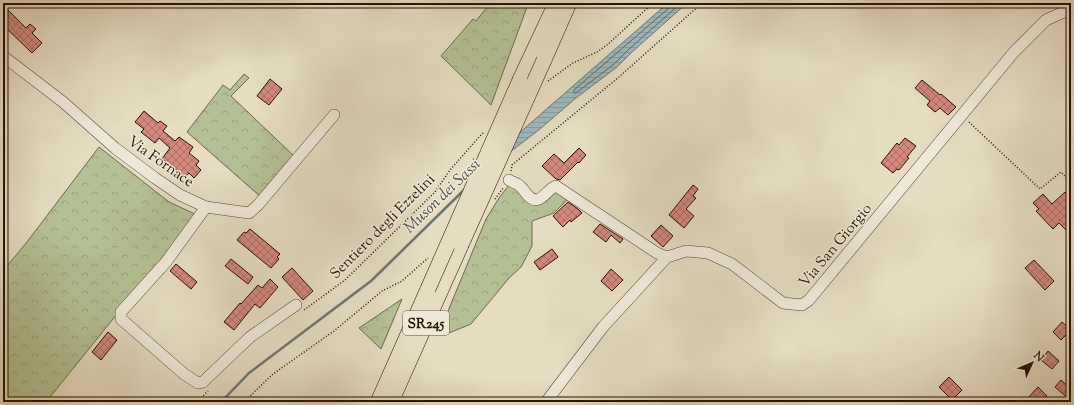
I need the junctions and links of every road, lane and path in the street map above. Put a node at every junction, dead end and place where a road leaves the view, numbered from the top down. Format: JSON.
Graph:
{"nodes":[{"id":1,"x":556,"y":3,"type":"edge"},
{"id":2,"x":569,"y":3,"type":"edge"},
{"id":3,"x":653,"y":3,"type":"edge"},
{"id":4,"x":1071,"y":10,"type":"edge"},
{"id":5,"x":3,"y":56,"type":"edge"},
{"id":6,"x":544,"y":83,"type":"dead end"},
{"id":7,"x":334,"y":114,"type":"dead end"},
{"id":8,"x":962,"y":115,"type":"junction"},
{"id":9,"x":485,"y":132,"type":"dead end"},
{"id":10,"x":509,"y":180,"type":"dead end"},
{"id":11,"x":1071,"y":183,"type":"edge"},
{"id":12,"x":206,"y":207,"type":"junction"},
{"id":13,"x":667,"y":257,"type":"junction"},
{"id":14,"x":300,"y":307,"type":"joint"},
{"id":15,"x":210,"y":389,"type":"dead end"},
{"id":16,"x":197,"y":402,"type":"edge"},
{"id":17,"x":378,"y":402,"type":"edge"},
{"id":18,"x":391,"y":402,"type":"edge"},
{"id":19,"x":546,"y":402,"type":"edge"}],
"edges":[{"from":1,"to":17,"type":"highway","number":"SR245","bridge":true},
{"from":2,"to":18,"type":"highway","number":"SR245","bridge":true},
{"from":3,"to":6,"type":"path"},
{"from":4,"to":8,"type":"street","name":"Via San Giorgio"},
{"from":5,"to":12,"type":"street","name":"Via Fornace"},
{"from":7,"to":12,"type":"street","name":"Via Fornace"},
{"from":8,"to":11,"type":"path"},
{"from":8,"to":13,"type":"street","name":"Via San Giorgio"},
{"from":9,"to":14,"type":"path","name":"Sentiero degli Ezzelini"},
{"from":10,"to":13,"type":"street"},
{"from":12,"to":14,"type":"street"},
{"from":13,"to":19,"type":"street"},
{"from":15,"to":16,"type":"path"}]}
